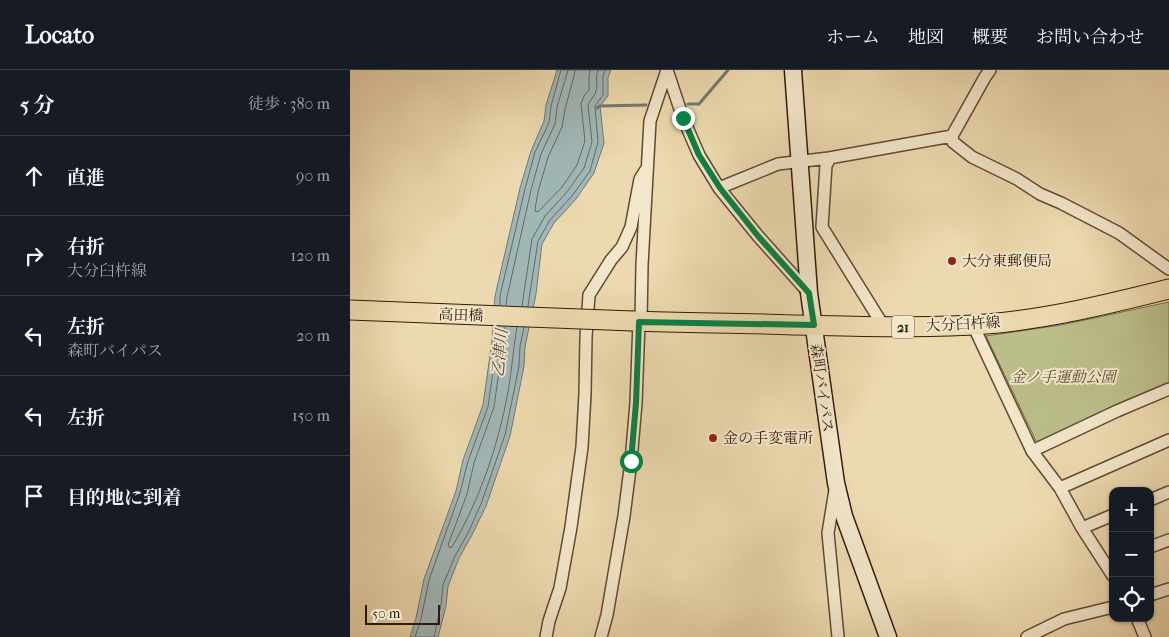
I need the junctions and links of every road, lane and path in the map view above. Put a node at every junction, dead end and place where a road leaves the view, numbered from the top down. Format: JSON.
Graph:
{"nodes":[{"id":1,"x":667,"y":70,"type":"edge"},
{"id":2,"x":793,"y":70,"type":"edge"},
{"id":3,"x":990,"y":70,"type":"edge"},
{"id":4,"x":952,"y":136,"type":"junction"},
{"id":5,"x":829,"y":158,"type":"junction"},
{"id":6,"x":800,"y":161,"type":"junction"},
{"id":7,"x":648,"y":168,"type":"junction"},
{"id":8,"x":720,"y":188,"type":"junction"},
{"id":9,"x":1169,"y":269,"type":"edge"},
{"id":10,"x":1169,"y":289,"type":"edge"},
{"id":11,"x":809,"y":293,"type":"junction"},
{"id":12,"x":350,"y":310,"type":"edge"},
{"id":13,"x":638,"y":321,"type":"junction"},
{"id":14,"x":814,"y":325,"type":"junction"},
{"id":15,"x":973,"y":325,"type":"junction"},
{"id":16,"x":884,"y":327,"type":"junction"},
{"id":17,"x":1169,"y":389,"type":"edge"},
{"id":18,"x":1169,"y":440,"type":"edge"},
{"id":19,"x":1032,"y":451,"type":"junction"},
{"id":20,"x":836,"y":483,"type":"junction"},
{"id":21,"x":1060,"y":488,"type":"junction"},
{"id":22,"x":1169,"y":492,"type":"edge"},
{"id":23,"x":1154,"y":498,"type":"edge"},
{"id":24,"x":1109,"y":518,"type":"edge"},
{"id":25,"x":1082,"y":528,"type":"junction"},
{"id":26,"x":1169,"y":540,"type":"edge"},
{"id":27,"x":1154,"y":546,"type":"edge"},
{"id":28,"x":1109,"y":564,"type":"edge"},
{"id":29,"x":1169,"y":589,"type":"edge"},
{"id":30,"x":1154,"y":595,"type":"edge"},
{"id":31,"x":1109,"y":608,"type":"edge"},
{"id":32,"x":1138,"y":622,"type":"edge"},
{"id":33,"x":546,"y":637,"type":"edge"},
{"id":34,"x":601,"y":637,"type":"edge"},
{"id":35,"x":838,"y":637,"type":"edge"},
{"id":36,"x":888,"y":637,"type":"edge"},
{"id":37,"x":1027,"y":637,"type":"edge"},
{"id":38,"x":1145,"y":637,"type":"edge"}],
"edges":[{"from":1,"to":7,"type":"street"},
{"from":1,"to":8,"type":"street"},
{"from":2,"to":6,"type":"main road","name":"森町バイパス"},
{"from":3,"to":4,"type":"street"},
{"from":4,"to":5,"type":"street"},
{"from":4,"to":9,"type":"street"},
{"from":5,"to":6,"type":"street"},
{"from":5,"to":16,"type":"street"},
{"from":6,"to":8,"type":"street"},
{"from":6,"to":11,"type":"main road","name":"森町バイパス"},
{"from":7,"to":13,"type":"street"},
{"from":7,"to":33,"type":"street"},
{"from":8,"to":11,"type":"street"},
{"from":10,"to":15,"type":"main road","name":"大分臼杵線","number":"21"},
{"from":11,"to":14,"type":"main road","name":"森町バイパス"},
{"from":12,"to":13,"type":"main road","name":"高田橋","number":"21","bridge":true},
{"from":13,"to":14,"type":"main road","name":"大分臼杵線","number":"21"},
{"from":13,"to":34,"type":"street"},
{"from":14,"to":16,"type":"main road","name":"大分臼杵線","number":"21"},
{"from":14,"to":20,"type":"main road","name":"森町バイパス"},
{"from":15,"to":16,"type":"main road","name":"大分臼杵線","number":"21"},
{"from":15,"to":19,"type":"street"},
{"from":17,"to":19,"type":"street"},
{"from":18,"to":21,"type":"street"},
{"from":19,"to":21,"type":"street"},
{"from":20,"to":35,"type":"street"},
{"from":20,"to":36,"type":"main road","name":"森町バイパス"},
{"from":21,"to":25,"type":"street"},
{"from":22,"to":23,"type":"street"},
{"from":24,"to":25,"type":"street"},
{"from":25,"to":28,"type":"street"},
{"from":26,"to":27,"type":"street"},
{"from":29,"to":30,"type":"street"},
{"from":31,"to":37,"type":"street"},
{"from":32,"to":38,"type":"street"}]}
